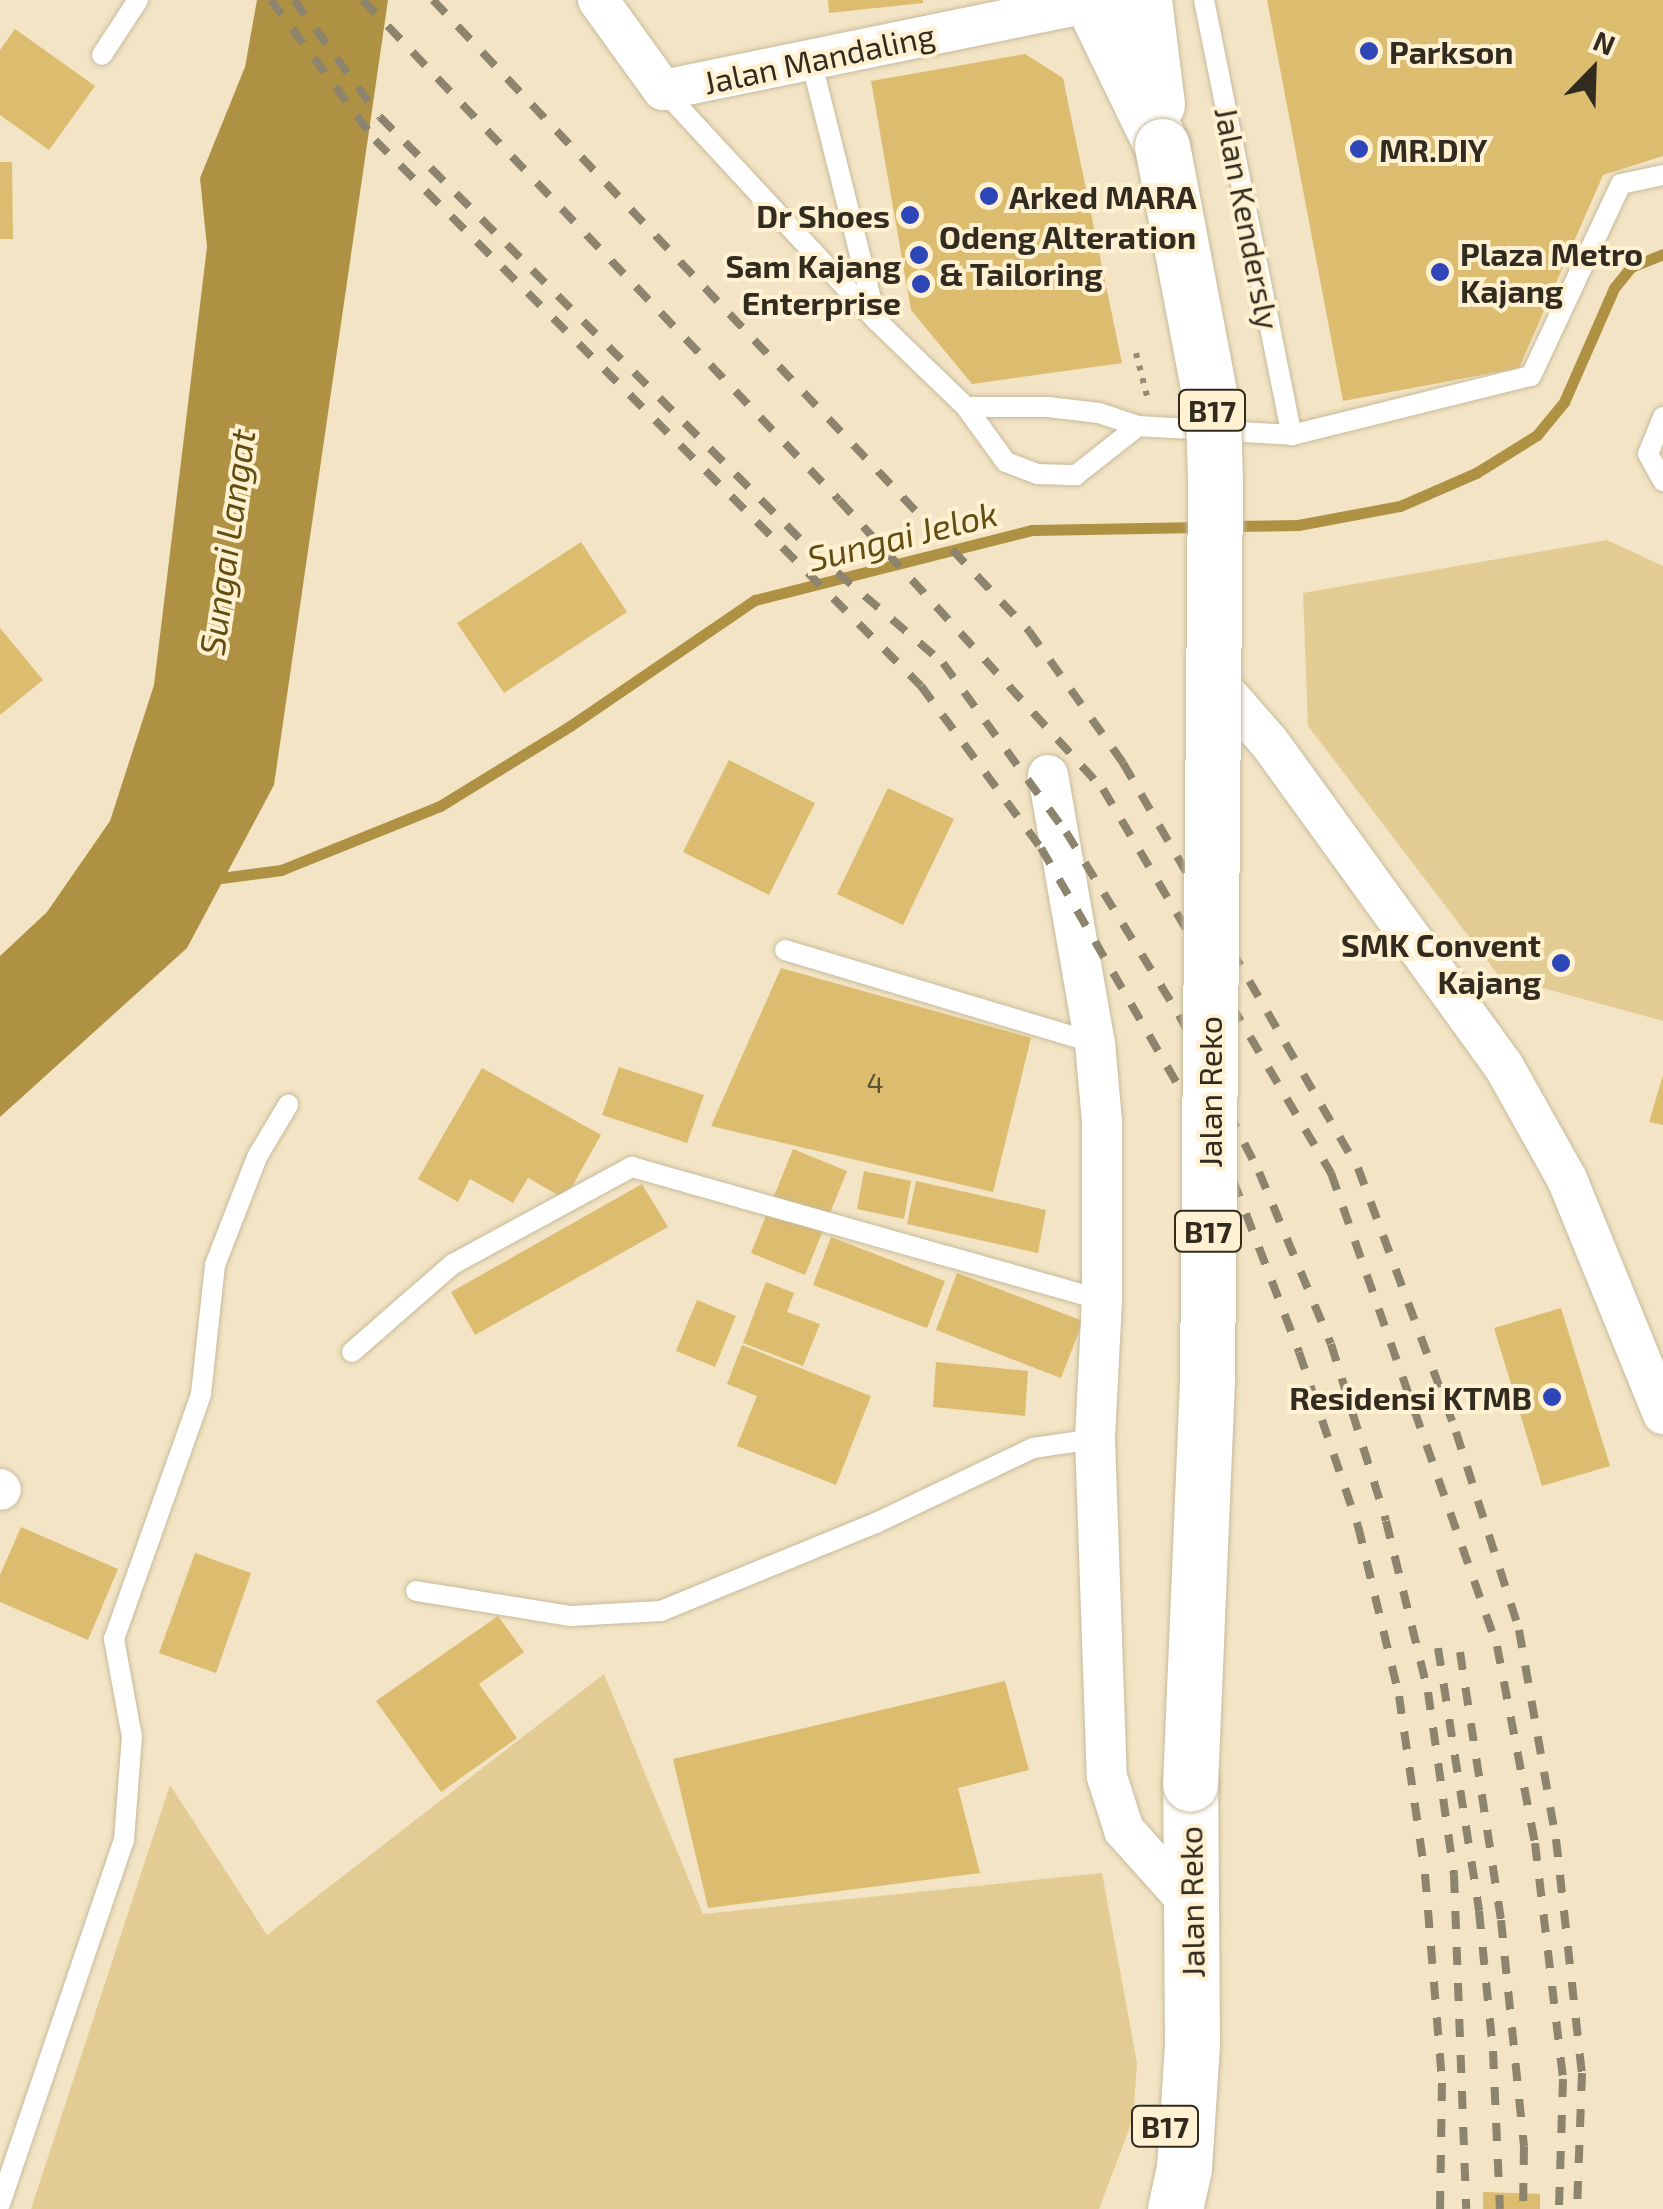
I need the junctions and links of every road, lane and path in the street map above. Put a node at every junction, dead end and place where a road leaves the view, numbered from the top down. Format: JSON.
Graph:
{"nodes":[{"id":1,"x":138,"y":0,"type":"edge"},
{"id":2,"x":598,"y":0,"type":"edge"},
{"id":3,"x":1204,"y":0,"type":"edge"},
{"id":4,"x":1109,"y":1,"type":"edge"},
{"id":5,"x":102,"y":55,"type":"dead end"},
{"id":6,"x":812,"y":60,"type":"junction"},
{"id":7,"x":663,"y":90,"type":"junction"},
{"id":8,"x":1663,"y":175,"type":"edge"},
{"id":9,"x":876,"y":321,"type":"junction"},
{"id":10,"x":1136,"y":354,"type":"dead end"},
{"id":11,"x":966,"y":407,"type":"junction"},
{"id":12,"x":1663,"y":417,"type":"edge"},
{"id":13,"x":1145,"y":420,"type":"junction"},
{"id":14,"x":1292,"y":435,"type":"junction"},
{"id":15,"x":1663,"y":481,"type":"edge"},
{"id":16,"x":1212,"y":677,"type":"junction"},
{"id":17,"x":1048,"y":774,"type":"dead end"},
{"id":18,"x":785,"y":950,"type":"dead end"},
{"id":19,"x":1095,"y":1043,"type":"junction"},
{"id":20,"x":288,"y":1105,"type":"dead end"},
{"id":21,"x":1102,"y":1300,"type":"junction"},
{"id":22,"x":352,"y":1352,"type":"dead end"},
{"id":23,"x":1663,"y":1414,"type":"edge"},
{"id":24,"x":1096,"y":1439,"type":"junction"},
{"id":25,"x":416,"y":1590,"type":"dead end"},
{"id":26,"x":1192,"y":1906,"type":"junction"},
{"id":27,"x":1192,"y":2043,"type":"junction"},
{"id":28,"x":0,"y":2204,"type":"edge"},
{"id":29,"x":1138,"y":2209,"type":"edge"},
{"id":30,"x":1175,"y":2209,"type":"edge"}],
"edges":[{"from":1,"to":5,"type":"lane"},
{"from":2,"to":7,"type":"street"},
{"from":3,"to":14,"type":"lane","name":"Jalan Kendersly"},
{"from":4,"to":6,"type":"street","name":"Jalan Mandaling"},
{"from":4,"to":16,"type":"main road","name":"Jalan Reko","number":"B17","bridge":true},
{"from":6,"to":7,"type":"street","name":"Jalan Mandaling"},
{"from":6,"to":9,"type":"lane"},
{"from":7,"to":9,"type":"lane"},
{"from":8,"to":14,"type":"lane"},
{"from":9,"to":11,"type":"lane"},
{"from":10,"to":13,"type":"path"},
{"from":11,"to":13,"type":"lane"},
{"from":11,"to":13,"type":"lane"},
{"from":12,"to":15,"type":"lane"},
{"from":13,"to":14,"type":"lane"},
{"from":16,"to":23,"type":"street"},
{"from":16,"to":26,"type":"main road","name":"Jalan Reko","number":"B17","bridge":true},
{"from":17,"to":19,"type":"street"},
{"from":18,"to":19,"type":"lane"},
{"from":19,"to":21,"type":"street"},
{"from":20,"to":28,"type":"lane"},
{"from":21,"to":22,"type":"lane"},
{"from":21,"to":24,"type":"street"},
{"from":24,"to":25,"type":"lane"},
{"from":24,"to":26,"type":"street"},
{"from":26,"to":27,"type":"main road","name":"Jalan Reko","number":"B17"},
{"from":27,"to":29,"type":"main road","name":"Jalan Reko","number":"B17"},
{"from":27,"to":30,"type":"main road","name":"Jalan Reko","number":"B17"}]}
